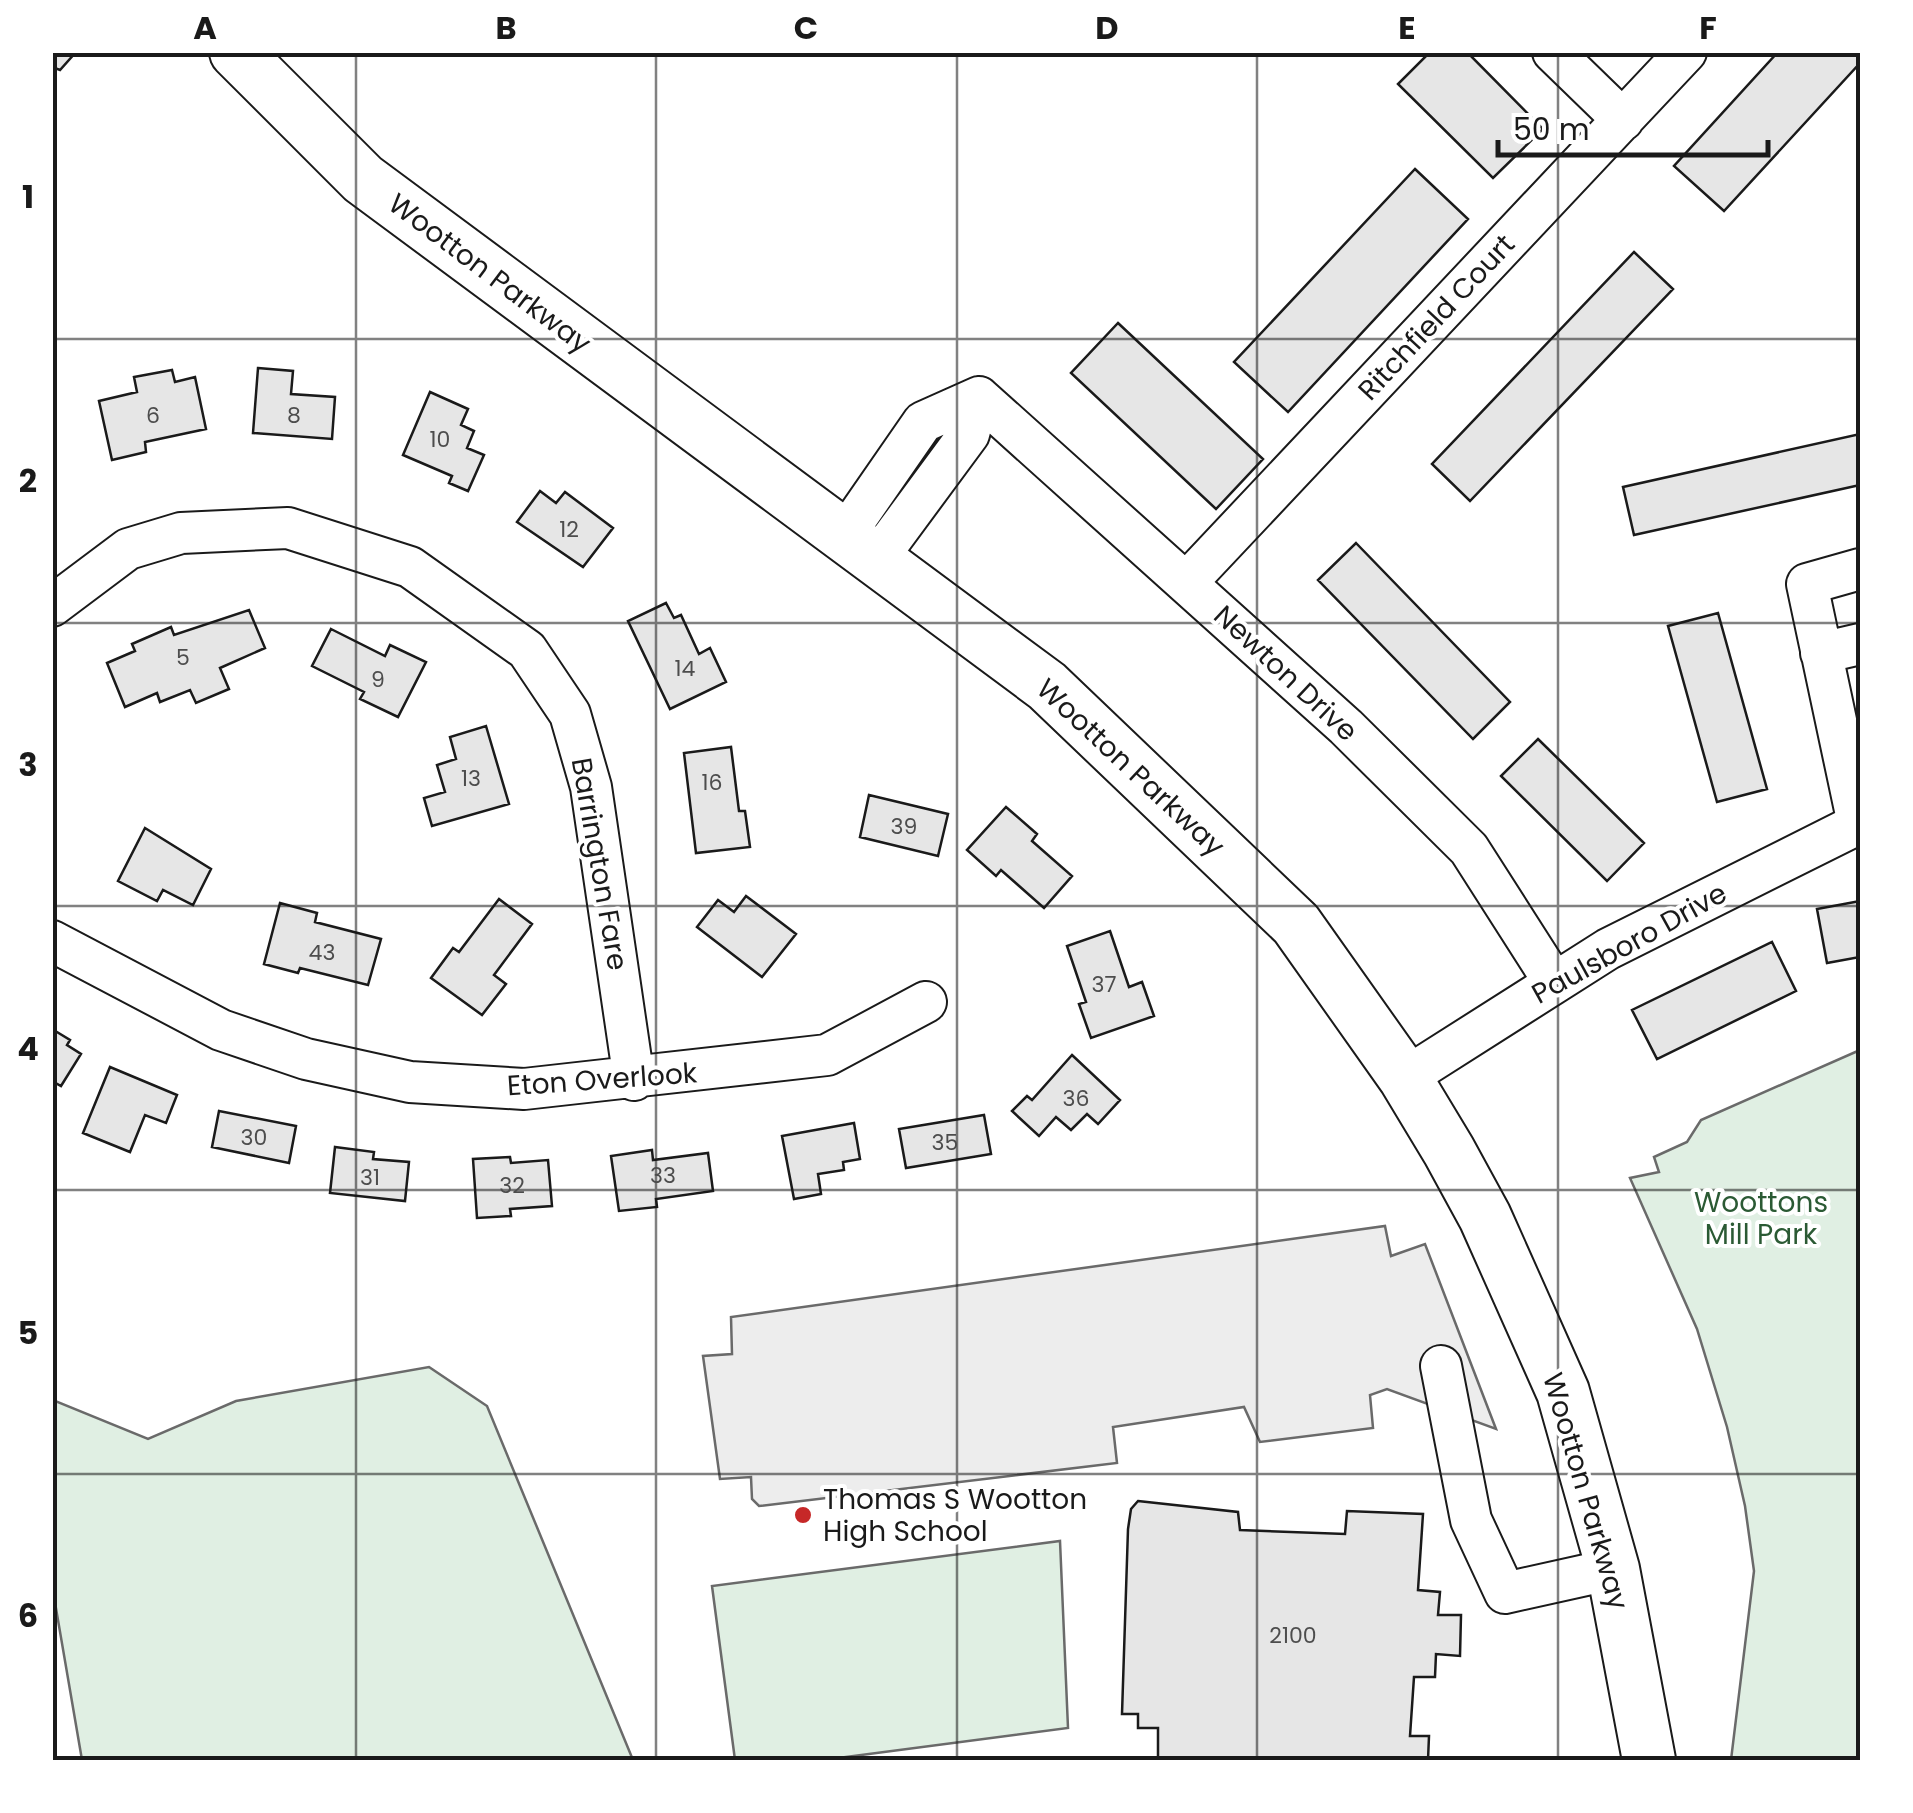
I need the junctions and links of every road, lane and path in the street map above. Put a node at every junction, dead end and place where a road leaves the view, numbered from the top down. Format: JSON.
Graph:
{"nodes":[{"id":1,"x":236,"y":52,"type":"edge"},
{"id":2,"x":1554,"y":52,"type":"edge"},
{"id":3,"x":1686,"y":52,"type":"edge"},
{"id":4,"x":1623,"y":120,"type":"junction"},
{"id":5,"x":860,"y":548,"type":"junction"},
{"id":6,"x":1860,"y":569,"type":"edge"},
{"id":7,"x":1187,"y":582,"type":"junction"},
{"id":8,"x":52,"y":606,"type":"edge"},
{"id":9,"x":1860,"y":644,"type":"edge"},
{"id":10,"x":1821,"y":653,"type":"junction"},
{"id":11,"x":1859,"y":824,"type":"edge"},
{"id":12,"x":52,"y":941,"type":"edge"},
{"id":13,"x":1554,"y":982,"type":"junction"},
{"id":14,"x":926,"y":1002,"type":"dead end"},
{"id":15,"x":1405,"y":1078,"type":"junction"},
{"id":16,"x":634,"y":1080,"type":"junction"},
{"id":17,"x":1441,"y":1366,"type":"dead end"},
{"id":18,"x":1613,"y":1569,"type":"junction"},
{"id":19,"x":1649,"y":1760,"type":"edge"}],
"edges":[{"from":1,"to":5,"type":"main road","name":"Wootton Parkway"},
{"from":2,"to":4,"type":"street"},
{"from":3,"to":4,"type":"street","name":"Ritchfield Court"},
{"from":4,"to":7,"type":"street","name":"Ritchfield Court"},
{"from":5,"to":7,"type":"street","name":"Newton Drive"},
{"from":5,"to":15,"type":"main road","name":"Wootton Parkway"},
{"from":6,"to":10,"type":"street"},
{"from":7,"to":13,"type":"street","name":"Newton Drive"},
{"from":8,"to":16,"type":"street","name":"Barrington Fare"},
{"from":9,"to":10,"type":"street"},
{"from":10,"to":11,"type":"street"},
{"from":11,"to":13,"type":"street","name":"Paulsboro Drive"},
{"from":12,"to":16,"type":"street","name":"Eton Overlook"},
{"from":13,"to":15,"type":"street","name":"Paulsboro Drive"},
{"from":14,"to":16,"type":"street","name":"Eton Overlook"},
{"from":15,"to":18,"type":"main road","name":"Wootton Parkway"},
{"from":17,"to":18,"type":"street"},
{"from":18,"to":19,"type":"main road","name":"Wootton Parkway"}]}
